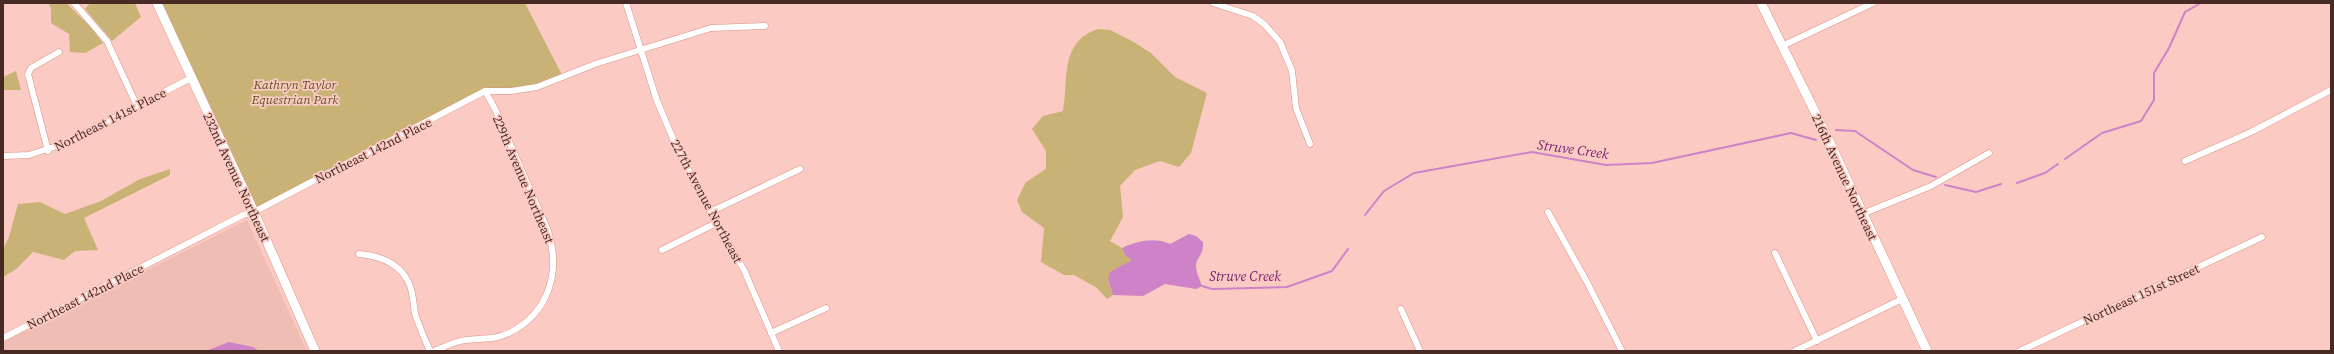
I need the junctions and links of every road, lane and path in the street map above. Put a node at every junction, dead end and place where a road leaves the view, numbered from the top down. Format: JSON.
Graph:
{"nodes":[{"id":1,"x":74,"y":3,"type":"edge"},
{"id":2,"x":157,"y":3,"type":"edge"},
{"id":3,"x":626,"y":3,"type":"edge"},
{"id":4,"x":1213,"y":3,"type":"edge"},
{"id":5,"x":1761,"y":3,"type":"edge"},
{"id":6,"x":1873,"y":3,"type":"edge"},
{"id":7,"x":765,"y":26,"type":"dead end"},
{"id":8,"x":1782,"y":46,"type":"junction"},
{"id":9,"x":640,"y":49,"type":"junction"},
{"id":10,"x":59,"y":52,"type":"dead end"},
{"id":11,"x":191,"y":78,"type":"junction"},
{"id":12,"x":2331,"y":90,"type":"edge"},
{"id":13,"x":485,"y":91,"type":"junction"},
{"id":14,"x":137,"y":106,"type":"junction"},
{"id":15,"x":1310,"y":144,"type":"dead end"},
{"id":16,"x":48,"y":151,"type":"junction"},
{"id":17,"x":1989,"y":153,"type":"dead end"},
{"id":18,"x":3,"y":156,"type":"edge"},
{"id":19,"x":2185,"y":161,"type":"dead end"},
{"id":20,"x":800,"y":169,"type":"dead end"},
{"id":21,"x":254,"y":212,"type":"junction"},
{"id":22,"x":710,"y":212,"type":"junction"},
{"id":23,"x":1548,"y":212,"type":"dead end"},
{"id":24,"x":1862,"y":214,"type":"junction"},
{"id":25,"x":716,"y":223,"type":"junction"},
{"id":26,"x":2262,"y":237,"type":"dead end"},
{"id":27,"x":662,"y":250,"type":"dead end"},
{"id":28,"x":1775,"y":253,"type":"dead end"},
{"id":29,"x":359,"y":254,"type":"dead end"},
{"id":30,"x":1902,"y":299,"type":"junction"},
{"id":31,"x":826,"y":308,"type":"dead end"},
{"id":32,"x":1401,"y":309,"type":"dead end"},
{"id":33,"x":771,"y":333,"type":"junction"},
{"id":34,"x":3,"y":338,"type":"edge"},
{"id":35,"x":1817,"y":340,"type":"junction"},
{"id":36,"x":315,"y":351,"type":"edge"},
{"id":37,"x":430,"y":351,"type":"edge"},
{"id":38,"x":434,"y":351,"type":"edge"},
{"id":39,"x":779,"y":351,"type":"edge"},
{"id":40,"x":1420,"y":351,"type":"edge"},
{"id":41,"x":1622,"y":351,"type":"edge"},
{"id":42,"x":1795,"y":351,"type":"edge"},
{"id":43,"x":1927,"y":351,"type":"edge"},
{"id":44,"x":2020,"y":351,"type":"edge"}],
"edges":[{"from":1,"to":14,"type":"street"},
{"from":2,"to":11,"type":"street","name":"232nd Avenue Northeast"},
{"from":3,"to":9,"type":"street","name":"227th Avenue Northeast"},
{"from":4,"to":15,"type":"street"},
{"from":5,"to":8,"type":"street","name":"216th Avenue Northeast"},
{"from":6,"to":8,"type":"street"},
{"from":7,"to":9,"type":"street","name":"Northeast 142nd Place"},
{"from":8,"to":24,"type":"street","name":"216th Avenue Northeast"},
{"from":9,"to":13,"type":"street","name":"Northeast 142nd Place"},
{"from":9,"to":22,"type":"street","name":"227th Avenue Northeast"},
{"from":10,"to":16,"type":"street"},
{"from":11,"to":14,"type":"street","name":"Northeast 141st Place"},
{"from":11,"to":21,"type":"street","name":"232nd Avenue Northeast"},
{"from":12,"to":19,"type":"street"},
{"from":13,"to":21,"type":"street","name":"Northeast 142nd Place"},
{"from":13,"to":38,"type":"street","name":"229th Avenue Northeast"},
{"from":14,"to":16,"type":"street","name":"Northeast 141st Place"},
{"from":16,"to":18,"type":"street","name":"Northeast 141st Place"},
{"from":17,"to":24,"type":"street"},
{"from":20,"to":22,"type":"street"},
{"from":21,"to":34,"type":"street","name":"Northeast 142nd Place"},
{"from":21,"to":36,"type":"street","name":"232nd Avenue Northeast"},
{"from":22,"to":25,"type":"street","name":"227th Avenue Northeast"},
{"from":23,"to":41,"type":"street"},
{"from":24,"to":30,"type":"street","name":"216th Avenue Northeast"},
{"from":25,"to":27,"type":"street"},
{"from":25,"to":33,"type":"street","name":"227th Avenue Northeast"},
{"from":26,"to":44,"type":"street","name":"Northeast 151st Street"},
{"from":28,"to":35,"type":"street"},
{"from":29,"to":37,"type":"street"},
{"from":30,"to":35,"type":"street"},
{"from":30,"to":43,"type":"street","name":"216th Avenue Northeast"},
{"from":31,"to":33,"type":"street"},
{"from":32,"to":40,"type":"street"},
{"from":33,"to":39,"type":"street","name":"227th Avenue Northeast"},
{"from":35,"to":42,"type":"street"}]}
